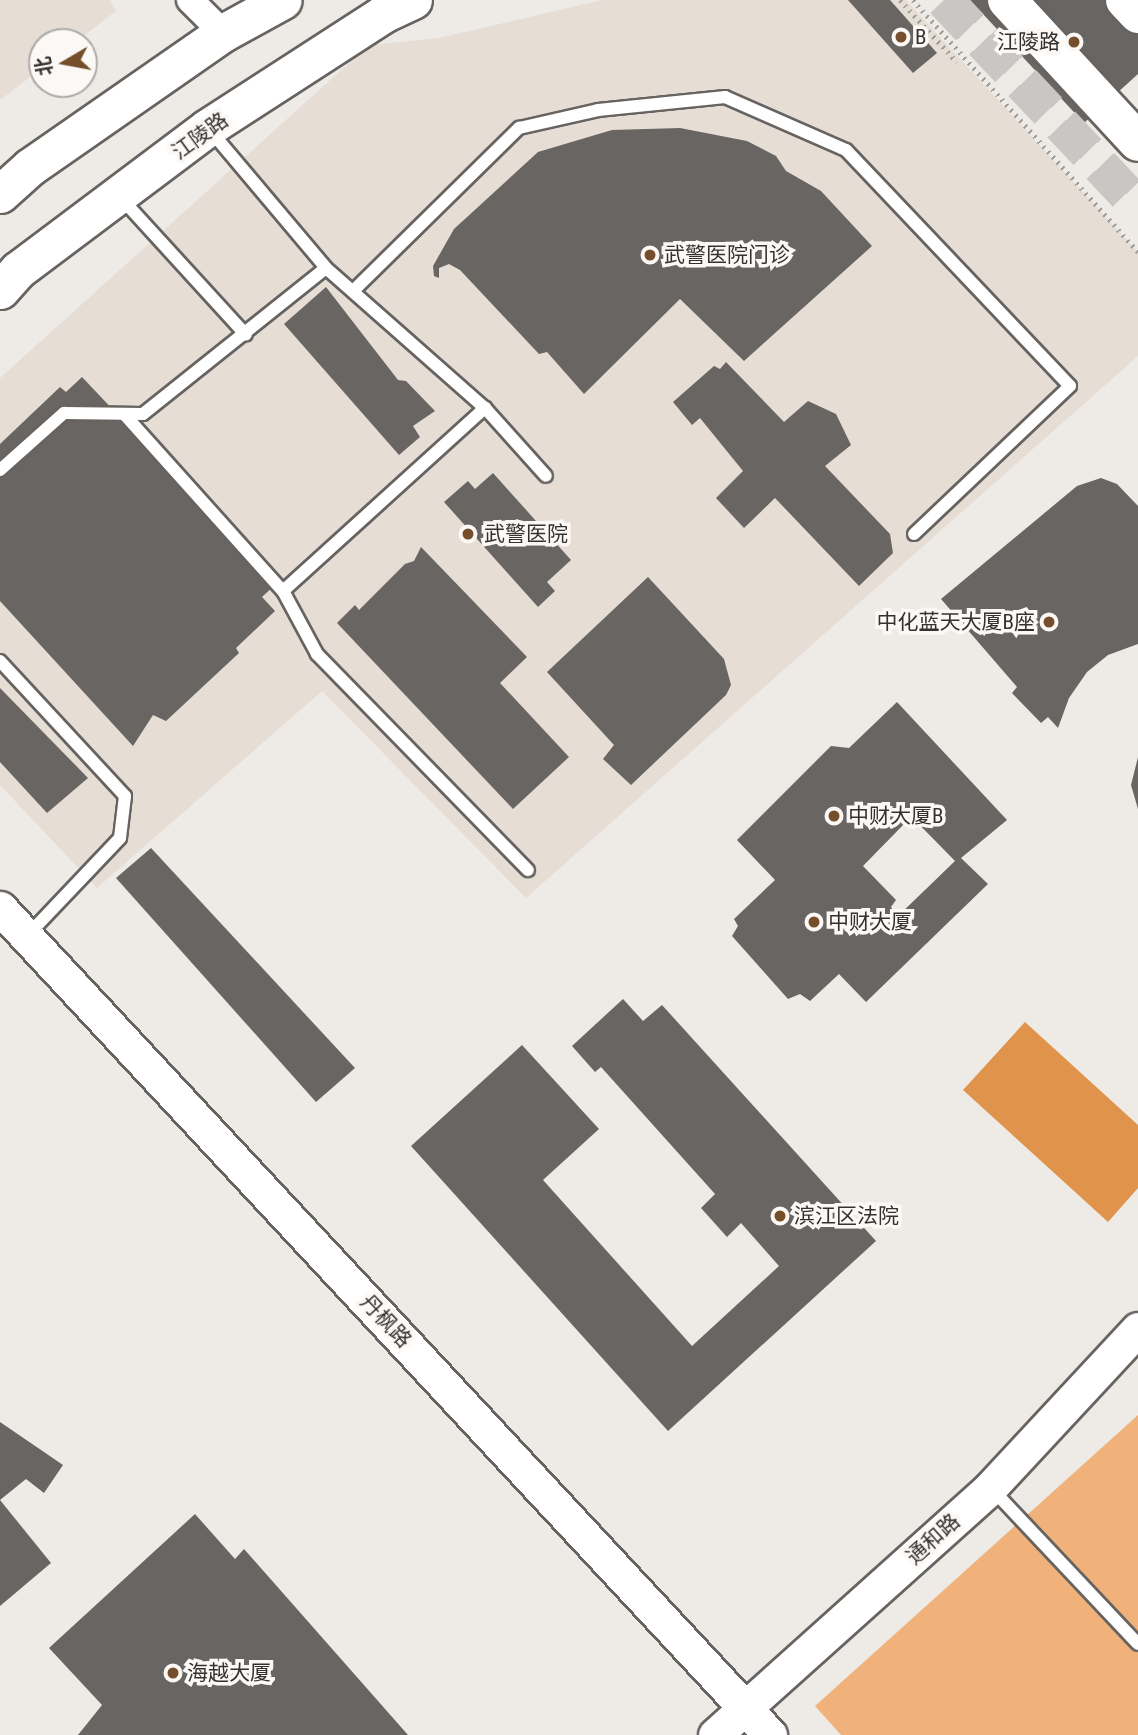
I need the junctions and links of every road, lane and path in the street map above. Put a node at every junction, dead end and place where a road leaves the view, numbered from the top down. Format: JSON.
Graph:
{"nodes":[{"id":1,"x":190,"y":0,"type":"edge"},
{"id":2,"x":282,"y":0,"type":"edge"},
{"id":3,"x":413,"y":0,"type":"edge"},
{"id":4,"x":900,"y":0,"type":"edge"},
{"id":5,"x":913,"y":0,"type":"edge"},
{"id":6,"x":1007,"y":0,"type":"edge"},
{"id":7,"x":1125,"y":0,"type":"edge"},
{"id":8,"x":1138,"y":14,"type":"edge"},
{"id":9,"x":223,"y":33,"type":"junction"},
{"id":10,"x":957,"y":62,"type":"dead end"},
{"id":11,"x":207,"y":128,"type":"junction"},
{"id":12,"x":1138,"y":142,"type":"edge"},
{"id":13,"x":0,"y":194,"type":"edge"},
{"id":14,"x":121,"y":197,"type":"junction"},
{"id":15,"x":1138,"y":253,"type":"edge"},
{"id":16,"x":326,"y":268,"type":"junction"},
{"id":17,"x":0,"y":290,"type":"edge"},
{"id":18,"x":353,"y":290,"type":"junction"},
{"id":19,"x":246,"y":335,"type":"junction"},
{"id":20,"x":485,"y":408,"type":"junction"},
{"id":21,"x":124,"y":414,"type":"junction"},
{"id":22,"x":0,"y":470,"type":"edge"},
{"id":23,"x":546,"y":476,"type":"dead end"},
{"id":24,"x":914,"y":534,"type":"dead end"},
{"id":25,"x":283,"y":591,"type":"junction"},
{"id":26,"x":0,"y":661,"type":"edge"},
{"id":27,"x":528,"y":870,"type":"dead end"},
{"id":28,"x":0,"y":908,"type":"edge"},
{"id":29,"x":27,"y":935,"type":"junction"},
{"id":30,"x":1138,"y":1329,"type":"edge"},
{"id":31,"x":990,"y":1488,"type":"junction"},
{"id":32,"x":1138,"y":1644,"type":"edge"},
{"id":33,"x":745,"y":1707,"type":"junction"},
{"id":34,"x":715,"y":1735,"type":"edge"},
{"id":35,"x":770,"y":1735,"type":"edge"}],
"edges":[{"from":1,"to":9,"type":"street"},
{"from":2,"to":9,"type":"main road"},
{"from":3,"to":11,"type":"main road","name":"江陵路"},
{"from":4,"to":10,"type":"path"},
{"from":5,"to":15,"type":"path"},
{"from":6,"to":12,"type":"main road"},
{"from":7,"to":8,"type":"main road"},
{"from":9,"to":13,"type":"main road"},
{"from":11,"to":14,"type":"main road","name":"江陵路"},
{"from":11,"to":16,"type":"lane"},
{"from":14,"to":17,"type":"main road","name":"江陵路"},
{"from":14,"to":19,"type":"lane"},
{"from":16,"to":18,"type":"lane"},
{"from":16,"to":19,"type":"lane"},
{"from":18,"to":20,"type":"lane"},
{"from":18,"to":24,"type":"lane"},
{"from":19,"to":21,"type":"lane"},
{"from":20,"to":23,"type":"lane"},
{"from":20,"to":25,"type":"lane"},
{"from":21,"to":22,"type":"lane"},
{"from":21,"to":25,"type":"lane"},
{"from":25,"to":27,"type":"lane"},
{"from":26,"to":29,"type":"lane"},
{"from":28,"to":29,"type":"street","name":"丹枫路"},
{"from":29,"to":33,"type":"street","name":"丹枫路"},
{"from":30,"to":31,"type":"street","name":"通和路"},
{"from":31,"to":32,"type":"lane"},
{"from":31,"to":33,"type":"street","name":"通和路"},
{"from":33,"to":34,"type":"street","name":"通和路"},
{"from":33,"to":35,"type":"street","name":"丹枫路"}]}
